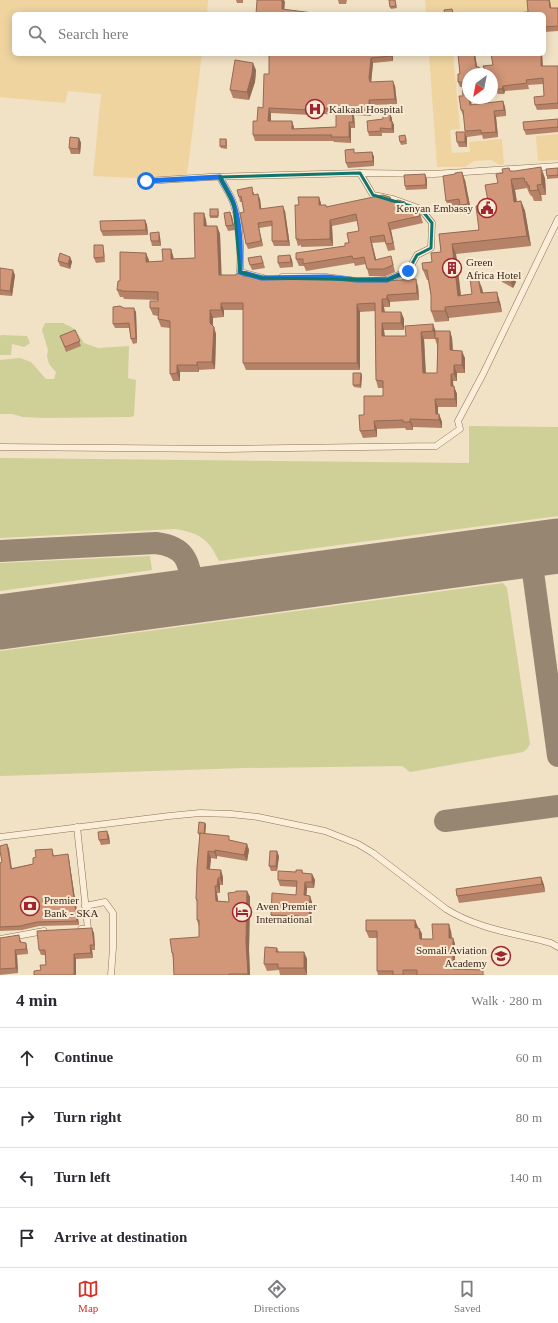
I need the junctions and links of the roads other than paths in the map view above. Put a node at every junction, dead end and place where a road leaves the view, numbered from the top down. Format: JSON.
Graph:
{"nodes":[{"id":1,"x":558,"y":166,"type":"edge"},
{"id":2,"x":360,"y":173,"type":"junction"},
{"id":3,"x":220,"y":177,"type":"junction"},
{"id":4,"x":146,"y":181,"type":"dead end"},
{"id":5,"x":558,"y":219,"type":"edge"},
{"id":6,"x":269,"y":278,"type":"edge"},
{"id":7,"x":277,"y":278,"type":"edge"},
{"id":8,"x":0,"y":446,"type":"edge"},
{"id":9,"x":77,"y":827,"type":"junction"},
{"id":10,"x":0,"y":837,"type":"edge"},
{"id":11,"x":85,"y":906,"type":"junction"},
{"id":12,"x":74,"y":929,"type":"edge"},
{"id":13,"x":53,"y":931,"type":"edge"},
{"id":14,"x":0,"y":939,"type":"edge"},
{"id":15,"x":558,"y":947,"type":"edge"},
{"id":16,"x":111,"y":975,"type":"edge"}],
"edges":[{"from":1,"to":2,"type":"street"},
{"from":2,"to":3,"type":"street"},
{"from":2,"to":7,"type":"street"},
{"from":3,"to":4,"type":"street"},
{"from":3,"to":6,"type":"street"},
{"from":5,"to":8,"type":"street"},
{"from":9,"to":10,"type":"street"},
{"from":9,"to":11,"type":"street"},
{"from":9,"to":15,"type":"street"},
{"from":11,"to":12,"type":"street"},
{"from":11,"to":16,"type":"street"},
{"from":13,"to":14,"type":"street"}]}
